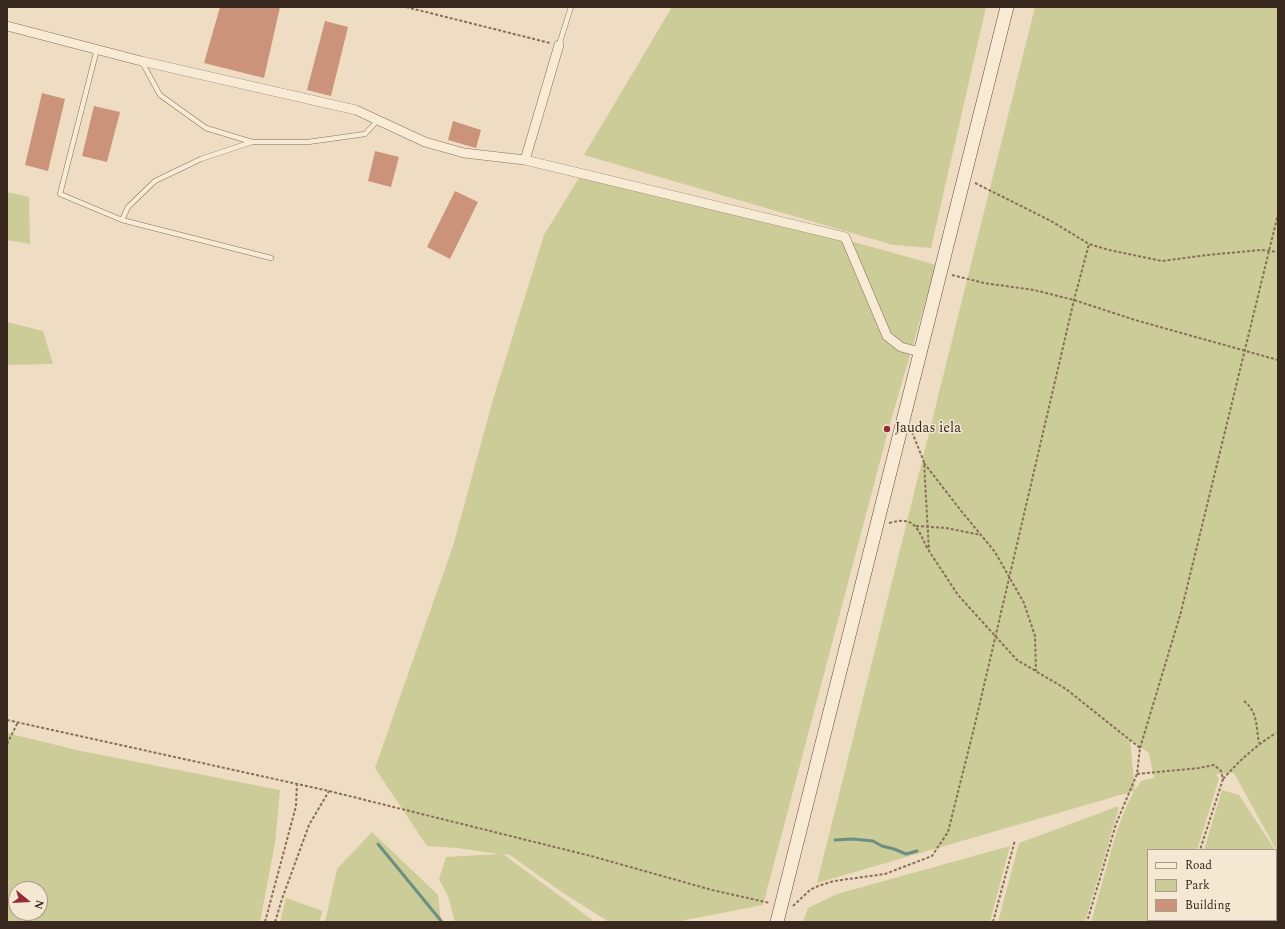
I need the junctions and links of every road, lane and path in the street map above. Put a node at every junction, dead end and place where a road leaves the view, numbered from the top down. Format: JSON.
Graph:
{"nodes":[{"id":1,"x":406,"y":7,"type":"edge"},
{"id":2,"x":571,"y":7,"type":"edge"},
{"id":3,"x":1007,"y":7,"type":"edge"},
{"id":4,"x":7,"y":26,"type":"edge"},
{"id":5,"x":559,"y":45,"type":"junction"},
{"id":6,"x":97,"y":49,"type":"junction"},
{"id":7,"x":141,"y":61,"type":"junction"},
{"id":8,"x":378,"y":120,"type":"junction"},
{"id":9,"x":252,"y":142,"type":"junction"},
{"id":10,"x":524,"y":160,"type":"junction"},
{"id":11,"x":964,"y":180,"type":"junction"},
{"id":12,"x":1278,"y":214,"type":"edge"},
{"id":13,"x":122,"y":220,"type":"junction"},
{"id":14,"x":1089,"y":244,"type":"junction"},
{"id":15,"x":1269,"y":251,"type":"junction"},
{"id":16,"x":1278,"y":252,"type":"edge"},
{"id":17,"x":271,"y":258,"type":"dead end"},
{"id":18,"x":941,"y":272,"type":"junction"},
{"id":19,"x":1074,"y":300,"type":"junction"},
{"id":20,"x":1245,"y":351,"type":"junction"},
{"id":21,"x":920,"y":352,"type":"junction"},
{"id":22,"x":1278,"y":360,"type":"edge"},
{"id":23,"x":903,"y":423,"type":"junction"},
{"id":24,"x":924,"y":462,"type":"junction"},
{"id":25,"x":877,"y":526,"type":"junction"},
{"id":26,"x":916,"y":526,"type":"junction"},
{"id":27,"x":927,"y":526,"type":"junction"},
{"id":28,"x":982,"y":536,"type":"junction"},
{"id":29,"x":929,"y":551,"type":"junction"},
{"id":30,"x":1009,"y":576,"type":"junction"},
{"id":31,"x":995,"y":636,"type":"junction"},
{"id":32,"x":1036,"y":671,"type":"junction"},
{"id":33,"x":1244,"y":701,"type":"dead end"},
{"id":34,"x":7,"y":720,"type":"edge"},
{"id":35,"x":18,"y":722,"type":"junction"},
{"id":36,"x":1276,"y":733,"type":"dead end"},
{"id":37,"x":1259,"y":743,"type":"junction"},
{"id":38,"x":7,"y":744,"type":"edge"},
{"id":39,"x":1140,"y":748,"type":"junction"},
{"id":40,"x":1137,"y":774,"type":"junction"},
{"id":41,"x":1223,"y":779,"type":"junction"},
{"id":42,"x":297,"y":783,"type":"junction"},
{"id":43,"x":329,"y":791,"type":"junction"},
{"id":44,"x":1015,"y":840,"type":"dead end"},
{"id":45,"x":1200,"y":849,"type":"edge"},
{"id":46,"x":781,"y":906,"type":"junction"},
{"id":47,"x":265,"y":922,"type":"edge"},
{"id":48,"x":275,"y":922,"type":"edge"},
{"id":49,"x":777,"y":922,"type":"edge"},
{"id":50,"x":993,"y":922,"type":"edge"},
{"id":51,"x":1087,"y":922,"type":"edge"}],
"edges":[{"from":1,"to":5,"type":"path"},
{"from":2,"to":5,"type":"lane"},
{"from":3,"to":11,"type":"main road"},
{"from":4,"to":6,"type":"street"},
{"from":5,"to":10,"type":"street"},
{"from":6,"to":7,"type":"street"},
{"from":6,"to":13,"type":"lane"},
{"from":7,"to":8,"type":"street"},
{"from":7,"to":9,"type":"lane"},
{"from":8,"to":9,"type":"lane"},
{"from":8,"to":10,"type":"street"},
{"from":9,"to":13,"type":"lane"},
{"from":10,"to":21,"type":"street"},
{"from":11,"to":14,"type":"path"},
{"from":11,"to":18,"type":"main road"},
{"from":12,"to":15,"type":"path"},
{"from":13,"to":17,"type":"lane"},
{"from":14,"to":15,"type":"path"},
{"from":14,"to":19,"type":"path"},
{"from":15,"to":16,"type":"path"},
{"from":15,"to":20,"type":"path"},
{"from":18,"to":19,"type":"path"},
{"from":18,"to":21,"type":"main road"},
{"from":19,"to":20,"type":"path"},
{"from":19,"to":30,"type":"path"},
{"from":20,"to":22,"type":"path"},
{"from":20,"to":39,"type":"path"},
{"from":21,"to":23,"type":"main road"},
{"from":23,"to":24,"type":"path"},
{"from":23,"to":25,"type":"main road"},
{"from":24,"to":27,"type":"path"},
{"from":24,"to":28,"type":"path"},
{"from":25,"to":26,"type":"path"},
{"from":25,"to":46,"type":"main road"},
{"from":26,"to":27,"type":"path"},
{"from":26,"to":29,"type":"path"},
{"from":27,"to":28,"type":"path"},
{"from":27,"to":29,"type":"path"},
{"from":28,"to":30,"type":"path"},
{"from":29,"to":31,"type":"path"},
{"from":30,"to":31,"type":"path"},
{"from":30,"to":32,"type":"path"},
{"from":31,"to":32,"type":"path"},
{"from":31,"to":46,"type":"path"},
{"from":32,"to":39,"type":"path"},
{"from":33,"to":37,"type":"path"},
{"from":34,"to":35,"type":"path"},
{"from":35,"to":38,"type":"path"},
{"from":35,"to":42,"type":"path"},
{"from":36,"to":37,"type":"path"},
{"from":37,"to":41,"type":"path"},
{"from":39,"to":40,"type":"path"},
{"from":40,"to":41,"type":"path"},
{"from":40,"to":51,"type":"path"},
{"from":41,"to":45,"type":"path"},
{"from":42,"to":43,"type":"path"},
{"from":42,"to":47,"type":"path"},
{"from":43,"to":46,"type":"path"},
{"from":43,"to":48,"type":"path"},
{"from":44,"to":50,"type":"path"},
{"from":46,"to":49,"type":"main road"}]}
